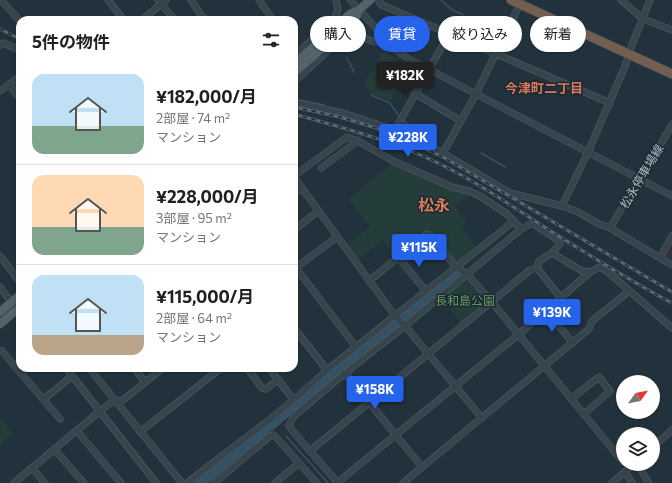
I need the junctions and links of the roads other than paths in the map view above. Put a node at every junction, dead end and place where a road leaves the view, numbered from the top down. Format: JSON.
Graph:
{"nodes":[{"id":1,"x":1,"y":0,"type":"edge"},
{"id":2,"x":191,"y":0,"type":"edge"},
{"id":3,"x":259,"y":0,"type":"edge"},
{"id":4,"x":336,"y":0,"type":"edge"},
{"id":5,"x":350,"y":0,"type":"edge"},
{"id":6,"x":370,"y":0,"type":"edge"},
{"id":7,"x":378,"y":0,"type":"edge"},
{"id":8,"x":511,"y":0,"type":"edge"},
{"id":9,"x":621,"y":0,"type":"edge"},
{"id":10,"x":650,"y":0,"type":"edge"},
{"id":11,"x":111,"y":1,"type":"edge"},
{"id":12,"x":162,"y":1,"type":"edge"},
{"id":13,"x":521,"y":2,"type":"edge"},
{"id":14,"x":360,"y":10,"type":"junction"},
{"id":15,"x":121,"y":16,"type":"edge"},
{"id":16,"x":146,"y":16,"type":"edge"},
{"id":17,"x":172,"y":16,"type":"edge"},
{"id":18,"x":202,"y":16,"type":"edge"},
{"id":19,"x":270,"y":16,"type":"edge"},
{"id":20,"x":16,"y":17,"type":"edge"},
{"id":21,"x":642,"y":18,"type":"junction"},
{"id":22,"x":374,"y":26,"type":"edge"},
{"id":23,"x":438,"y":29,"type":"edge"},
{"id":24,"x":672,"y":30,"type":"edge"},
{"id":25,"x":374,"y":41,"type":"edge"},
{"id":26,"x":0,"y":45,"type":"edge"},
{"id":27,"x":16,"y":48,"type":"edge"},
{"id":28,"x":400,"y":52,"type":"edge"},
{"id":29,"x":439,"y":52,"type":"edge"},
{"id":30,"x":491,"y":52,"type":"edge"},
{"id":31,"x":497,"y":54,"type":"junction"},
{"id":32,"x":629,"y":54,"type":"junction"},
{"id":33,"x":298,"y":58,"type":"edge"},
{"id":34,"x":429,"y":70,"type":"junction"},
{"id":35,"x":672,"y":74,"type":"edge"},
{"id":36,"x":298,"y":78,"type":"edge"},
{"id":37,"x":16,"y":79,"type":"edge"},
{"id":38,"x":9,"y":84,"type":"junction"},
{"id":39,"x":0,"y":91,"type":"edge"},
{"id":40,"x":16,"y":94,"type":"edge"},
{"id":41,"x":416,"y":94,"type":"junction"},
{"id":42,"x":476,"y":94,"type":"junction"},
{"id":43,"x":298,"y":103,"type":"edge"},
{"id":44,"x":610,"y":103,"type":"junction"},
{"id":45,"x":461,"y":121,"type":"junction"},
{"id":46,"x":672,"y":125,"type":"edge"},
{"id":47,"x":395,"y":130,"type":"junction"},
{"id":48,"x":358,"y":140,"type":"junction"},
{"id":49,"x":588,"y":152,"type":"junction"},
{"id":50,"x":443,"y":153,"type":"junction"},
{"id":51,"x":321,"y":168,"type":"dead end"},
{"id":52,"x":298,"y":174,"type":"edge"},
{"id":53,"x":640,"y":178,"type":"junction"},
{"id":54,"x":298,"y":182,"type":"edge"},
{"id":55,"x":302,"y":188,"type":"junction"},
{"id":56,"x":298,"y":191,"type":"edge"},
{"id":57,"x":672,"y":196,"type":"edge"},
{"id":58,"x":562,"y":206,"type":"junction"},
{"id":59,"x":318,"y":211,"type":"junction"},
{"id":60,"x":514,"y":221,"type":"junction"},
{"id":61,"x":298,"y":227,"type":"edge"},
{"id":62,"x":610,"y":228,"type":"junction"},
{"id":63,"x":521,"y":229,"type":"junction"},
{"id":64,"x":672,"y":236,"type":"edge"},
{"id":65,"x":337,"y":237,"type":"junction"},
{"id":66,"x":552,"y":253,"type":"junction"},
{"id":67,"x":0,"y":256,"type":"edge"},
{"id":68,"x":398,"y":257,"type":"junction"},
{"id":69,"x":660,"y":258,"type":"junction"},
{"id":70,"x":672,"y":265,"type":"edge"},
{"id":71,"x":298,"y":267,"type":"edge"},
{"id":72,"x":456,"y":267,"type":"junction"},
{"id":73,"x":537,"y":268,"type":"junction"},
{"id":74,"x":590,"y":272,"type":"junction"},
{"id":75,"x":298,"y":273,"type":"edge"},
{"id":76,"x":467,"y":274,"type":"junction"},
{"id":77,"x":16,"y":277,"type":"edge"},
{"id":78,"x":369,"y":281,"type":"junction"},
{"id":79,"x":0,"y":287,"type":"edge"},
{"id":80,"x":426,"y":291,"type":"junction"},
{"id":81,"x":630,"y":291,"type":"junction"},
{"id":82,"x":16,"y":298,"type":"edge"},
{"id":83,"x":561,"y":298,"type":"junction"},
{"id":84,"x":12,"y":302,"type":"junction"},
{"id":85,"x":492,"y":302,"type":"junction"},
{"id":86,"x":16,"y":310,"type":"edge"},
{"id":87,"x":546,"y":311,"type":"junction"},
{"id":88,"x":0,"y":312,"type":"edge"},
{"id":89,"x":395,"y":316,"type":"junction"},
{"id":90,"x":0,"y":324,"type":"edge"},
{"id":91,"x":405,"y":326,"type":"junction"},
{"id":92,"x":672,"y":328,"type":"edge"},
{"id":93,"x":298,"y":333,"type":"edge"},
{"id":94,"x":518,"y":335,"type":"junction"},
{"id":95,"x":573,"y":343,"type":"junction"},
{"id":96,"x":356,"y":347,"type":"junction"},
{"id":97,"x":2,"y":351,"type":"dead end"},
{"id":98,"x":428,"y":354,"type":"junction"},
{"id":99,"x":16,"y":367,"type":"edge"},
{"id":100,"x":544,"y":367,"type":"junction"},
{"id":101,"x":327,"y":370,"type":"junction"},
{"id":102,"x":20,"y":372,"type":"edge"},
{"id":103,"x":69,"y":372,"type":"edge"},
{"id":104,"x":92,"y":372,"type":"edge"},
{"id":105,"x":137,"y":372,"type":"edge"},
{"id":106,"x":158,"y":372,"type":"edge"},
{"id":107,"x":216,"y":372,"type":"edge"},
{"id":108,"x":250,"y":372,"type":"edge"},
{"id":109,"x":272,"y":372,"type":"edge"},
{"id":110,"x":345,"y":372,"type":"junction"},
{"id":111,"x":72,"y":376,"type":"junction"},
{"id":112,"x":278,"y":380,"type":"junction"},
{"id":113,"x":145,"y":382,"type":"junction"},
{"id":114,"x":456,"y":386,"type":"junction"},
{"id":115,"x":293,"y":399,"type":"junction"},
{"id":116,"x":571,"y":399,"type":"junction"},
{"id":117,"x":44,"y":400,"type":"junction"},
{"id":118,"x":116,"y":402,"type":"junction"},
{"id":119,"x":369,"y":403,"type":"junction"},
{"id":120,"x":100,"y":412,"type":"junction"},
{"id":121,"x":584,"y":414,"type":"junction"},
{"id":122,"x":482,"y":418,"type":"junction"},
{"id":123,"x":60,"y":419,"type":"dead end"},
{"id":124,"x":672,"y":430,"type":"edge"},
{"id":125,"x":76,"y":431,"type":"junction"},
{"id":126,"x":140,"y":432,"type":"junction"},
{"id":127,"x":396,"y":435,"type":"junction"},
{"id":128,"x":660,"y":441,"type":"edge"},
{"id":129,"x":54,"y":449,"type":"junction"},
{"id":130,"x":310,"y":451,"type":"junction"},
{"id":131,"x":616,"y":455,"type":"edge"},
{"id":132,"x":299,"y":463,"type":"junction"},
{"id":133,"x":422,"y":467,"type":"junction"},
{"id":134,"x":32,"y":468,"type":"junction"},
{"id":135,"x":622,"y":471,"type":"edge"},
{"id":136,"x":627,"y":471,"type":"edge"},
{"id":137,"x":641,"y":471,"type":"edge"},
{"id":138,"x":14,"y":483,"type":"edge"},
{"id":139,"x":45,"y":483,"type":"edge"},
{"id":140,"x":84,"y":483,"type":"edge"},
{"id":141,"x":122,"y":483,"type":"edge"},
{"id":142,"x":156,"y":483,"type":"edge"},
{"id":143,"x":182,"y":483,"type":"edge"},
{"id":144,"x":186,"y":483,"type":"edge"},
{"id":145,"x":214,"y":483,"type":"edge"},
{"id":146,"x":274,"y":483,"type":"edge"},
{"id":147,"x":317,"y":483,"type":"edge"},
{"id":148,"x":337,"y":483,"type":"edge"},
{"id":149,"x":403,"y":483,"type":"edge"},
{"id":150,"x":612,"y":483,"type":"edge"},
{"id":151,"x":632,"y":483,"type":"edge"},
{"id":152,"x":649,"y":483,"type":"edge"}],
"edges":[{"from":1,"to":20,"type":"street"},
{"from":2,"to":18,"type":"street"},
{"from":3,"to":19,"type":"street"},
{"from":4,"to":33,"type":"street"},
{"from":5,"to":14,"type":"street"},
{"from":6,"to":14,"type":"main road"},
{"from":7,"to":23,"type":"street"},
{"from":8,"to":13,"type":"highway"},
{"from":9,"to":21,"type":"street"},
{"from":10,"to":21,"type":"street"},
{"from":11,"to":15,"type":"street"},
{"from":12,"to":16,"type":"street"},
{"from":12,"to":17,"type":"street"},
{"from":13,"to":31,"type":"street"},
{"from":13,"to":32,"type":"highway"},
{"from":14,"to":22,"type":"street"},
{"from":14,"to":33,"type":"main road"},
{"from":21,"to":24,"type":"street"},
{"from":21,"to":32,"type":"street"},
{"from":25,"to":36,"type":"street"},
{"from":26,"to":27,"type":"street"},
{"from":28,"to":34,"type":"street"},
{"from":29,"to":34,"type":"street"},
{"from":30,"to":31,"type":"street"},
{"from":31,"to":42,"type":"street"},
{"from":31,"to":44,"type":"street"},
{"from":32,"to":35,"type":"highway"},
{"from":32,"to":44,"type":"street"},
{"from":34,"to":41,"type":"street"},
{"from":34,"to":42,"type":"street"},
{"from":37,"to":38,"type":"street"},
{"from":38,"to":39,"type":"street"},
{"from":38,"to":40,"type":"street"},
{"from":41,"to":45,"type":"street"},
{"from":41,"to":47,"type":"street"},
{"from":42,"to":45,"type":"street"},
{"from":42,"to":49,"type":"street"},
{"from":43,"to":47,"type":"street"},
{"from":44,"to":49,"type":"street"},
{"from":45,"to":50,"type":"street"},
{"from":46,"to":53,"type":"street","name":"松永停車場線"},
{"from":47,"to":50,"type":"street"},
{"from":48,"to":51,"type":"street"},
{"from":48,"to":52,"type":"street"},
{"from":48,"to":60,"type":"street"},
{"from":49,"to":53,"type":"street"},
{"from":49,"to":58,"type":"street"},
{"from":50,"to":58,"type":"street"},
{"from":53,"to":57,"type":"street"},
{"from":53,"to":62,"type":"street","name":"松永停車場線"},
{"from":54,"to":55,"type":"street"},
{"from":55,"to":56,"type":"street"},
{"from":55,"to":59,"type":"street"},
{"from":58,"to":62,"type":"street"},
{"from":59,"to":61,"type":"street"},
{"from":59,"to":65,"type":"street"},
{"from":60,"to":63,"type":"street"},
{"from":60,"to":72,"type":"street"},
{"from":62,"to":69,"type":"street"},
{"from":63,"to":66,"type":"street"},
{"from":63,"to":76,"type":"street"},
{"from":64,"to":69,"type":"street"},
{"from":65,"to":71,"type":"street"},
{"from":65,"to":78,"type":"street"},
{"from":66,"to":73,"type":"street"},
{"from":66,"to":74,"type":"street"},
{"from":67,"to":77,"type":"street"},
{"from":68,"to":72,"type":"street"},
{"from":68,"to":78,"type":"street"},
{"from":68,"to":80,"type":"street"},
{"from":69,"to":70,"type":"street"},
{"from":72,"to":76,"type":"street"},
{"from":72,"to":80,"type":"street"},
{"from":73,"to":83,"type":"street"},
{"from":73,"to":85,"type":"street"},
{"from":74,"to":81,"type":"street"},
{"from":74,"to":83,"type":"street"},
{"from":75,"to":96,"type":"street"},
{"from":76,"to":85,"type":"street"},
{"from":76,"to":91,"type":"street"},
{"from":78,"to":89,"type":"street"},
{"from":79,"to":84,"type":"street"},
{"from":80,"to":89,"type":"street"},
{"from":81,"to":92,"type":"street"},
{"from":81,"to":95,"type":"street"},
{"from":82,"to":84,"type":"main road"},
{"from":83,"to":87,"type":"street"},
{"from":84,"to":88,"type":"main road"},
{"from":85,"to":94,"type":"street"},
{"from":85,"to":98,"type":"street"},
{"from":86,"to":90,"type":"main road"},
{"from":87,"to":94,"type":"street"},
{"from":87,"to":95,"type":"street"},
{"from":89,"to":91,"type":"street"},
{"from":89,"to":96,"type":"street"},
{"from":91,"to":98,"type":"street"},
{"from":91,"to":110,"type":"street"},
{"from":93,"to":101,"type":"street"},
{"from":94,"to":100,"type":"street"},
{"from":94,"to":114,"type":"street"},
{"from":95,"to":100,"type":"street"},
{"from":96,"to":101,"type":"street"},
{"from":97,"to":99,"type":"street"},
{"from":98,"to":114,"type":"street"},
{"from":98,"to":119,"type":"street"},
{"from":100,"to":116,"type":"street"},
{"from":100,"to":122,"type":"street"},
{"from":101,"to":115,"type":"street"},
{"from":102,"to":117,"type":"street"},
{"from":103,"to":111,"type":"street"},
{"from":104,"to":118,"type":"street"},
{"from":105,"to":113,"type":"street"},
{"from":106,"to":113,"type":"street"},
{"from":107,"to":126,"type":"street"},
{"from":108,"to":112,"type":"street"},
{"from":109,"to":112,"type":"street"},
{"from":110,"to":119,"type":"street"},
{"from":110,"to":130,"type":"street"},
{"from":111,"to":117,"type":"street"},
{"from":111,"to":120,"type":"street"},
{"from":112,"to":115,"type":"street"},
{"from":113,"to":118,"type":"street"},
{"from":114,"to":122,"type":"street"},
{"from":114,"to":127,"type":"street"},
{"from":115,"to":144,"type":"street"},
{"from":116,"to":121,"type":"street"},
{"from":116,"to":121,"type":"street"},
{"from":117,"to":123,"type":"street"},
{"from":118,"to":120,"type":"street"},
{"from":118,"to":126,"type":"street"},
{"from":119,"to":127,"type":"street"},
{"from":119,"to":130,"type":"street"},
{"from":120,"to":125,"type":"street"},
{"from":120,"to":142,"type":"street"},
{"from":121,"to":131,"type":"street"},
{"from":122,"to":133,"type":"street"},
{"from":124,"to":128,"type":"street"},
{"from":125,"to":129,"type":"street"},
{"from":125,"to":141,"type":"street"},
{"from":126,"to":143,"type":"street"},
{"from":127,"to":133,"type":"street"},
{"from":127,"to":148,"type":"street"},
{"from":129,"to":134,"type":"street"},
{"from":129,"to":140,"type":"street"},
{"from":130,"to":148,"type":"street"},
{"from":132,"to":145,"type":"street"},
{"from":132,"to":146,"type":"street"},
{"from":132,"to":147,"type":"street"},
{"from":133,"to":149,"type":"street"},
{"from":134,"to":138,"type":"street"},
{"from":134,"to":139,"type":"street"},
{"from":135,"to":150,"type":"street"},
{"from":136,"to":151,"type":"street"},
{"from":137,"to":152,"type":"street"}]}
